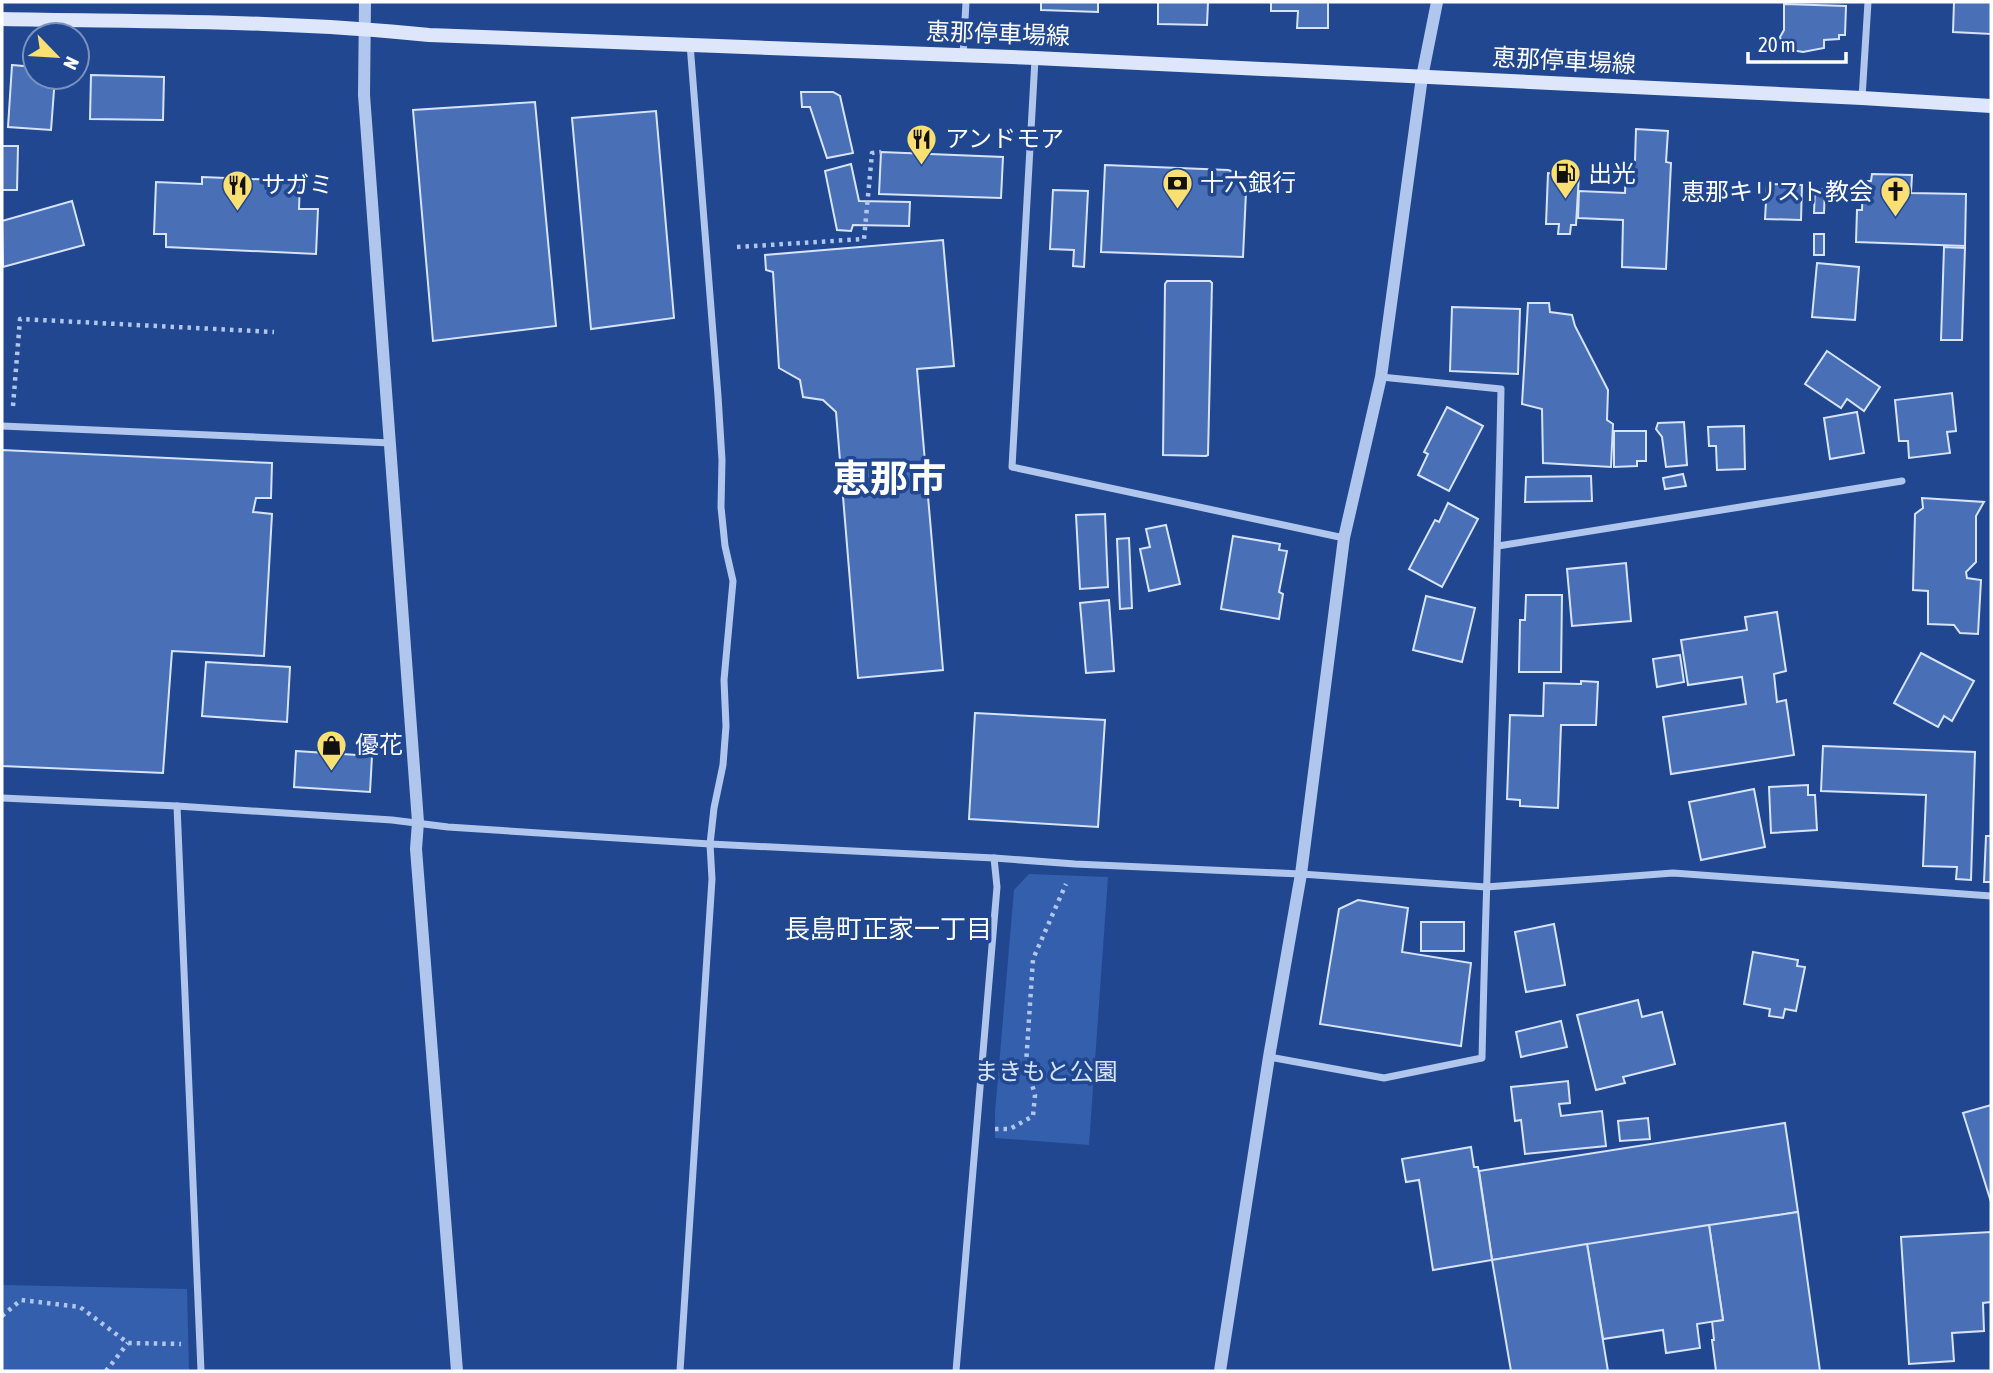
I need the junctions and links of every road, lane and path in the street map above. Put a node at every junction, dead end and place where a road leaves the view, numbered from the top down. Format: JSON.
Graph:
{"nodes":[{"id":1,"x":365,"y":2,"type":"edge"},
{"id":2,"x":966,"y":2,"type":"edge"},
{"id":3,"x":1437,"y":2,"type":"edge"},
{"id":4,"x":1867,"y":2,"type":"edge"},
{"id":5,"x":2,"y":19,"type":"edge"},
{"id":6,"x":364,"y":28,"type":"junction"},
{"id":7,"x":690,"y":44,"type":"junction"},
{"id":8,"x":963,"y":56,"type":"junction"},
{"id":9,"x":1035,"y":58,"type":"junction"},
{"id":10,"x":1422,"y":77,"type":"junction"},
{"id":11,"x":1862,"y":98,"type":"junction"},
{"id":12,"x":1991,"y":106,"type":"edge"},
{"id":13,"x":881,"y":152,"type":"dead end"},
{"id":14,"x":737,"y":247,"type":"dead end"},
{"id":15,"x":274,"y":332,"type":"dead end"},
{"id":16,"x":1381,"y":377,"type":"junction"},
{"id":17,"x":2,"y":426,"type":"edge"},
{"id":18,"x":11,"y":427,"type":"junction"},
{"id":19,"x":390,"y":443,"type":"junction"},
{"id":20,"x":1902,"y":481,"type":"dead end"},
{"id":21,"x":1344,"y":538,"type":"junction"},
{"id":22,"x":1498,"y":546,"type":"junction"},
{"id":23,"x":2,"y":798,"type":"edge"},
{"id":24,"x":177,"y":806,"type":"junction"},
{"id":25,"x":418,"y":822,"type":"junction"},
{"id":26,"x":710,"y":844,"type":"junction"},
{"id":27,"x":994,"y":858,"type":"junction"},
{"id":28,"x":1075,"y":864,"type":"junction"},
{"id":29,"x":1301,"y":874,"type":"junction"},
{"id":30,"x":1486,"y":887,"type":"junction"},
{"id":31,"x":1991,"y":896,"type":"edge"},
{"id":32,"x":1269,"y":1057,"type":"junction"},
{"id":33,"x":976,"y":1128,"type":"junction"},
{"id":34,"x":2,"y":1316,"type":"edge"},
{"id":35,"x":128,"y":1343,"type":"junction"},
{"id":36,"x":200,"y":1344,"type":"junction"},
{"id":37,"x":106,"y":1371,"type":"edge"},
{"id":38,"x":201,"y":1371,"type":"edge"},
{"id":39,"x":457,"y":1371,"type":"edge"},
{"id":40,"x":680,"y":1371,"type":"edge"},
{"id":41,"x":956,"y":1371,"type":"edge"},
{"id":42,"x":1220,"y":1371,"type":"edge"}],
"edges":[{"from":1,"to":6,"type":"street"},
{"from":2,"to":8,"type":"street"},
{"from":3,"to":10,"type":"street"},
{"from":4,"to":11,"type":"street"},
{"from":5,"to":6,"type":"main road","name":"恵那停車場線"},
{"from":6,"to":7,"type":"main road","name":"恵那停車場線"},
{"from":6,"to":19,"type":"street"},
{"from":7,"to":8,"type":"main road","name":"恵那停車場線"},
{"from":7,"to":26,"type":"street"},
{"from":8,"to":9,"type":"main road","name":"恵那停車場線"},
{"from":9,"to":10,"type":"main road","name":"恵那停車場線"},
{"from":9,"to":21,"type":"street"},
{"from":10,"to":11,"type":"main road","name":"恵那停車場線"},
{"from":10,"to":16,"type":"street"},
{"from":11,"to":12,"type":"main road","name":"恵那停車場線"},
{"from":13,"to":14,"type":"path"},
{"from":15,"to":18,"type":"path"},
{"from":16,"to":21,"type":"street"},
{"from":16,"to":22,"type":"street"},
{"from":17,"to":18,"type":"street"},
{"from":18,"to":19,"type":"street"},
{"from":19,"to":25,"type":"street"},
{"from":20,"to":22,"type":"street"},
{"from":21,"to":29,"type":"street"},
{"from":22,"to":30,"type":"street"},
{"from":23,"to":24,"type":"street"},
{"from":24,"to":25,"type":"street"},
{"from":24,"to":36,"type":"street"},
{"from":25,"to":26,"type":"street"},
{"from":25,"to":39,"type":"street"},
{"from":26,"to":27,"type":"street"},
{"from":26,"to":40,"type":"street"},
{"from":27,"to":28,"type":"street"},
{"from":27,"to":33,"type":"street"},
{"from":28,"to":29,"type":"street"},
{"from":28,"to":33,"type":"path"},
{"from":29,"to":30,"type":"street"},
{"from":29,"to":32,"type":"street"},
{"from":30,"to":31,"type":"street"},
{"from":30,"to":32,"type":"street"},
{"from":32,"to":42,"type":"street"},
{"from":33,"to":41,"type":"street"},
{"from":34,"to":35,"type":"path"},
{"from":35,"to":36,"type":"path"},
{"from":35,"to":37,"type":"path"},
{"from":36,"to":38,"type":"street"}]}
